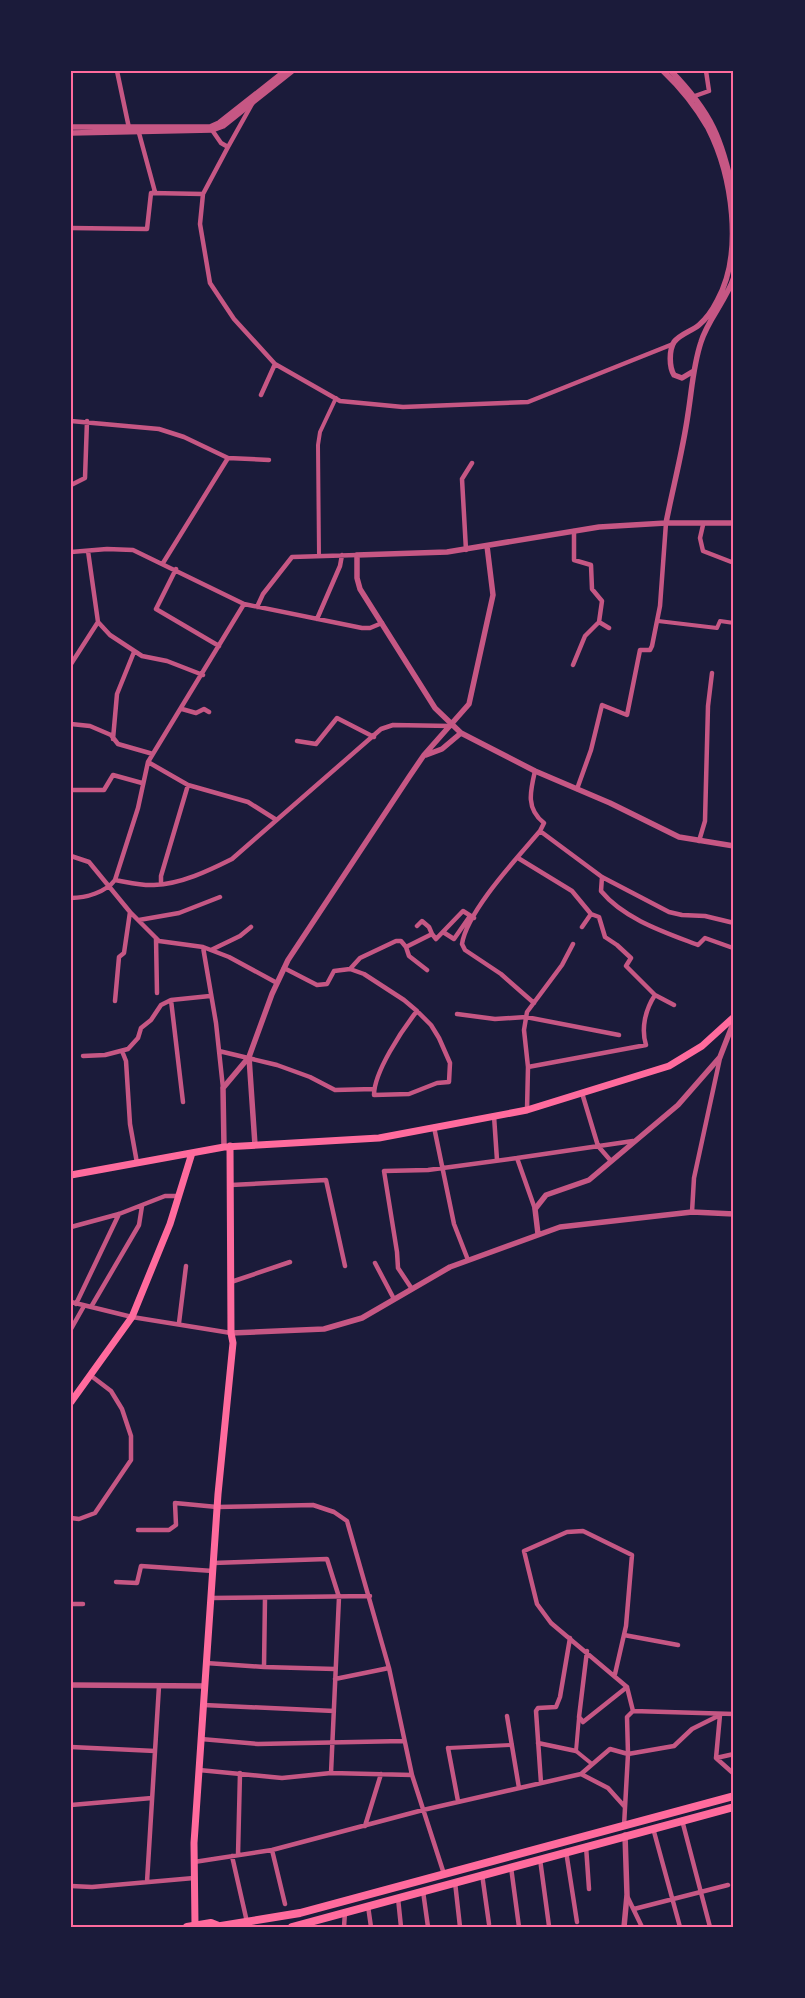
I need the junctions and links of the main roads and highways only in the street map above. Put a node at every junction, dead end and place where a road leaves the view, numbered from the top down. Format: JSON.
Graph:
{"nodes":[{"id":1,"x":734,"y":1017,"type":"edge"},
{"id":2,"x":227,"y":1146,"type":"junction"},
{"id":3,"x":192,"y":1153,"type":"junction"},
{"id":4,"x":71,"y":1175,"type":"edge"},
{"id":5,"x":71,"y":1402,"type":"edge"},
{"id":6,"x":734,"y":1796,"type":"edge"},
{"id":7,"x":734,"y":1807,"type":"edge"},
{"id":8,"x":191,"y":1926,"type":"edge"},
{"id":9,"x":221,"y":1927,"type":"edge"},
{"id":10,"x":292,"y":1927,"type":"edge"}],
"edges":[{"from":1,"to":2,"type":"main road"},
{"from":2,"to":3,"type":"main road"},
{"from":2,"to":8,"type":"main road"},
{"from":3,"to":4,"type":"main road"},
{"from":3,"to":5,"type":"main road"},
{"from":6,"to":9,"type":"main road"},
{"from":7,"to":10,"type":"main road"},
{"from":8,"to":9,"type":"main road"}]}
